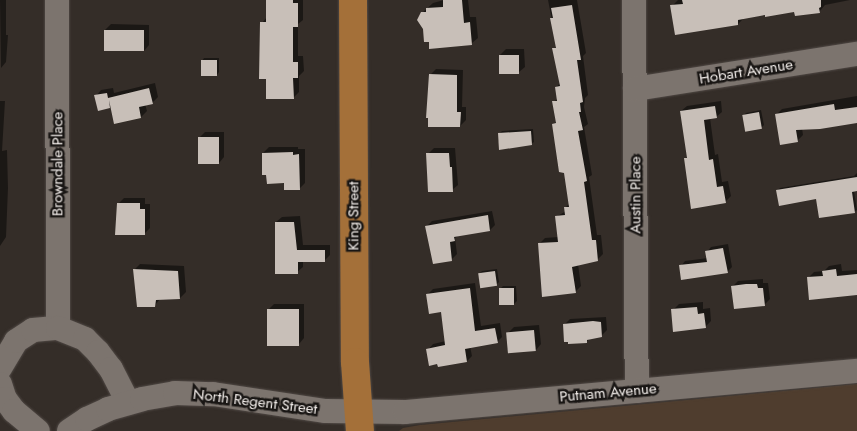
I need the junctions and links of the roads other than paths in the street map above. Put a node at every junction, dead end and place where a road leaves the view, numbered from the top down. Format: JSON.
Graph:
{"nodes":[{"id":1,"x":57,"y":0,"type":"edge"},
{"id":2,"x":353,"y":0,"type":"edge"},
{"id":3,"x":634,"y":0,"type":"edge"},
{"id":4,"x":857,"y":54,"type":"edge"},
{"id":5,"x":635,"y":89,"type":"junction"},
{"id":6,"x":58,"y":328,"type":"junction"},
{"id":7,"x":0,"y":368,"type":"edge"},
{"id":8,"x":857,"y":371,"type":"edge"},
{"id":9,"x":0,"y":386,"type":"edge"},
{"id":10,"x":637,"y":391,"type":"junction"},
{"id":11,"x":128,"y":403,"type":"junction"},
{"id":12,"x":360,"y":421,"type":"edge"},
{"id":13,"x":38,"y":431,"type":"edge"},
{"id":14,"x":69,"y":431,"type":"edge"}],
"edges":[{"from":1,"to":6,"type":"street","name":"Browndale Place"},
{"from":2,"to":12,"type":"main road","name":"King Street"},
{"from":3,"to":5,"type":"street","name":"Austin Place"},
{"from":4,"to":5,"type":"street","name":"Hobart Avenue"},
{"from":5,"to":10,"type":"street","name":"Austin Place"},
{"from":6,"to":7,"type":"street"},
{"from":6,"to":11,"type":"street"},
{"from":8,"to":10,"type":"street","name":"Putnam Avenue"},
{"from":9,"to":13,"type":"street"},
{"from":10,"to":12,"type":"street","name":"Putnam Avenue"},
{"from":11,"to":12,"type":"street","name":"North Regent Street"},
{"from":11,"to":14,"type":"street","name":"North Regent Street"}]}
